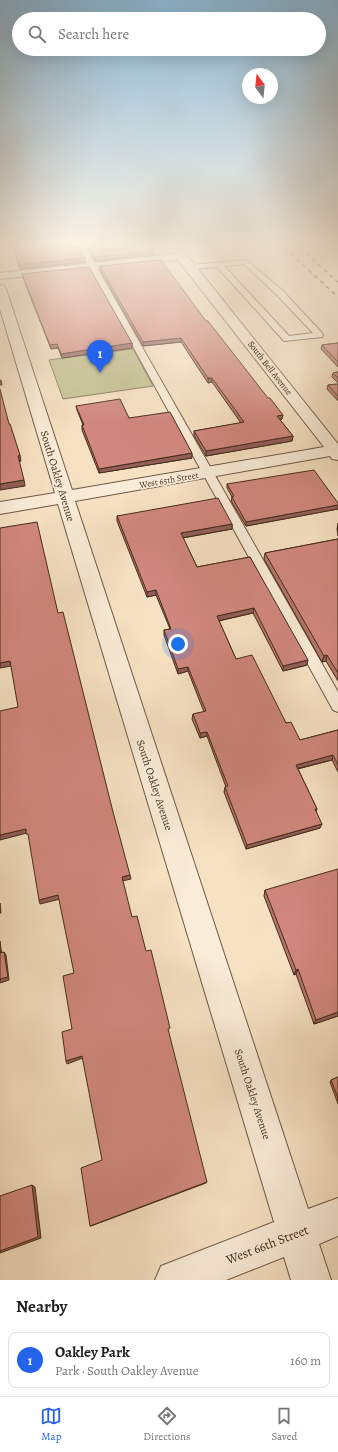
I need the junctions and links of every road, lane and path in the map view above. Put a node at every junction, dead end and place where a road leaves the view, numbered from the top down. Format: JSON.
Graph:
{"nodes":[{"id":1,"x":4,"y":303,"type":"edge"},
{"id":2,"x":113,"y":303,"type":"edge"},
{"id":3,"x":219,"y":303,"type":"edge"},
{"id":4,"x":254,"y":303,"type":"edge"},
{"id":5,"x":289,"y":303,"type":"edge"},
{"id":6,"x":337,"y":452,"type":"edge"},
{"id":7,"x":209,"y":473,"type":"junction"},
{"id":8,"x":65,"y":498,"type":"junction"},
{"id":9,"x":0,"y":508,"type":"edge"},
{"id":10,"x":338,"y":706,"type":"edge"},
{"id":11,"x":338,"y":1217,"type":"edge"},
{"id":12,"x":297,"y":1233,"type":"junction"},
{"id":13,"x":175,"y":1280,"type":"edge"},
{"id":14,"x":311,"y":1280,"type":"edge"}],
"edges":[{"from":1,"to":8,"type":"street","name":"South Oakley Avenue"},
{"from":2,"to":7,"type":"lane"},
{"from":3,"to":6,"type":"street","name":"South Bell Avenue"},
{"from":4,"to":5,"type":"lane"},
{"from":6,"to":7,"type":"street","name":"West 65th Street"},
{"from":7,"to":8,"type":"street","name":"West 65th Street"},
{"from":7,"to":10,"type":"lane"},
{"from":8,"to":9,"type":"street","name":"West 65th Street"},
{"from":8,"to":12,"type":"street","name":"South Oakley Avenue"},
{"from":11,"to":12,"type":"street","name":"West 66th Street"},
{"from":12,"to":13,"type":"street","name":"West 66th Street"},
{"from":12,"to":14,"type":"street","name":"South Oakley Avenue"}]}
